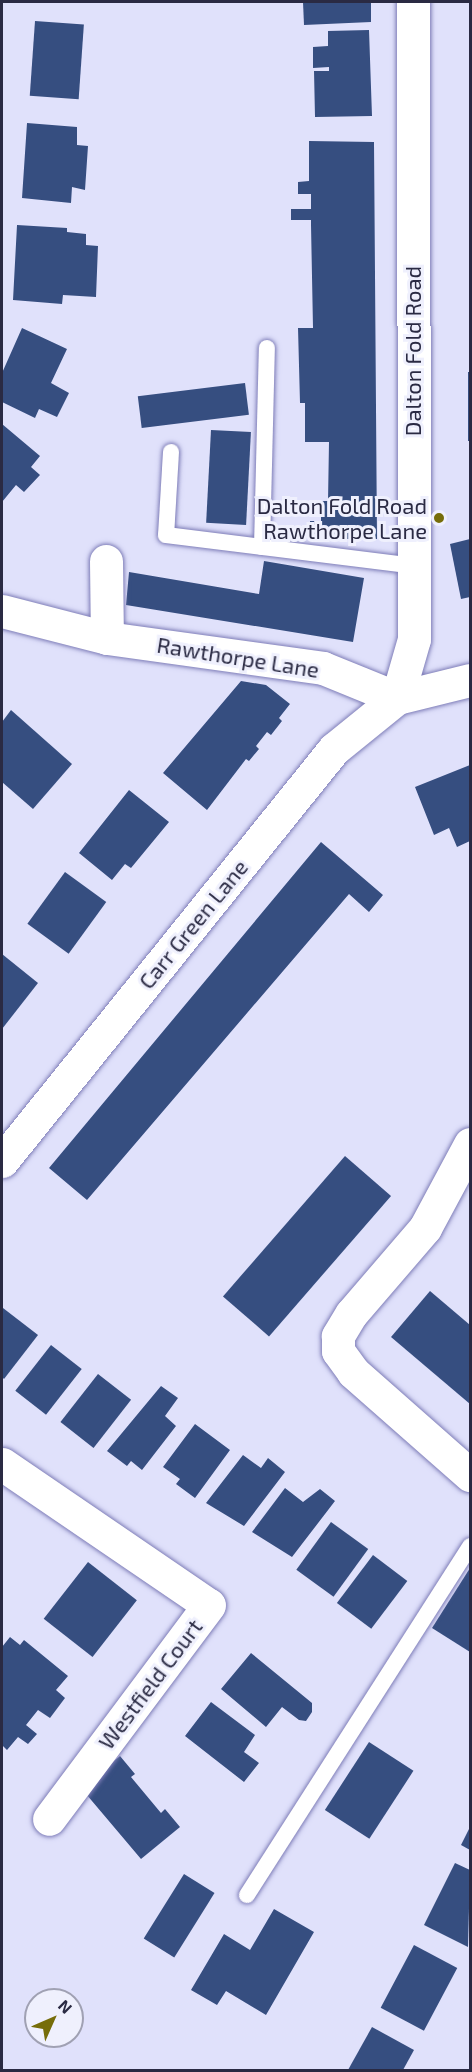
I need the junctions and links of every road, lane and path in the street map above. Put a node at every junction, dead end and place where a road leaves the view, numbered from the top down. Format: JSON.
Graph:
{"nodes":[{"id":1,"x":413,"y":2,"type":"edge"},
{"id":2,"x":267,"y":348,"type":"dead end"},
{"id":3,"x":171,"y":452,"type":"dead end"},
{"id":4,"x":262,"y":547,"type":"junction"},
{"id":5,"x":106,"y":561,"type":"dead end"},
{"id":6,"x":414,"y":566,"type":"junction"},
{"id":7,"x":2,"y":611,"type":"edge"},
{"id":8,"x":107,"y":638,"type":"junction"},
{"id":9,"x":471,"y":680,"type":"edge"},
{"id":10,"x":397,"y":698,"type":"junction"},
{"id":11,"x":471,"y":1144,"type":"edge"},
{"id":12,"x":2,"y":1161,"type":"edge"},
{"id":13,"x":2,"y":1464,"type":"edge"},
{"id":14,"x":471,"y":1475,"type":"edge"},
{"id":15,"x":471,"y":1546,"type":"edge"},
{"id":16,"x":49,"y":1819,"type":"dead end"},
{"id":17,"x":247,"y":1894,"type":"dead end"}],
"edges":[{"from":1,"to":6,"type":"street","name":"Dalton Fold Road"},
{"from":2,"to":4,"type":"lane"},
{"from":3,"to":4,"type":"lane"},
{"from":4,"to":6,"type":"lane"},
{"from":5,"to":8,"type":"street"},
{"from":6,"to":10,"type":"street","name":"Dalton Fold Road"},
{"from":7,"to":8,"type":"street","name":"Rawthorpe Lane"},
{"from":8,"to":10,"type":"street","name":"Rawthorpe Lane"},
{"from":9,"to":10,"type":"street"},
{"from":10,"to":12,"type":"street","name":"Carr Green Lane"},
{"from":11,"to":14,"type":"street"},
{"from":13,"to":16,"type":"street","name":"Westfield Court"},
{"from":15,"to":17,"type":"lane"}]}
